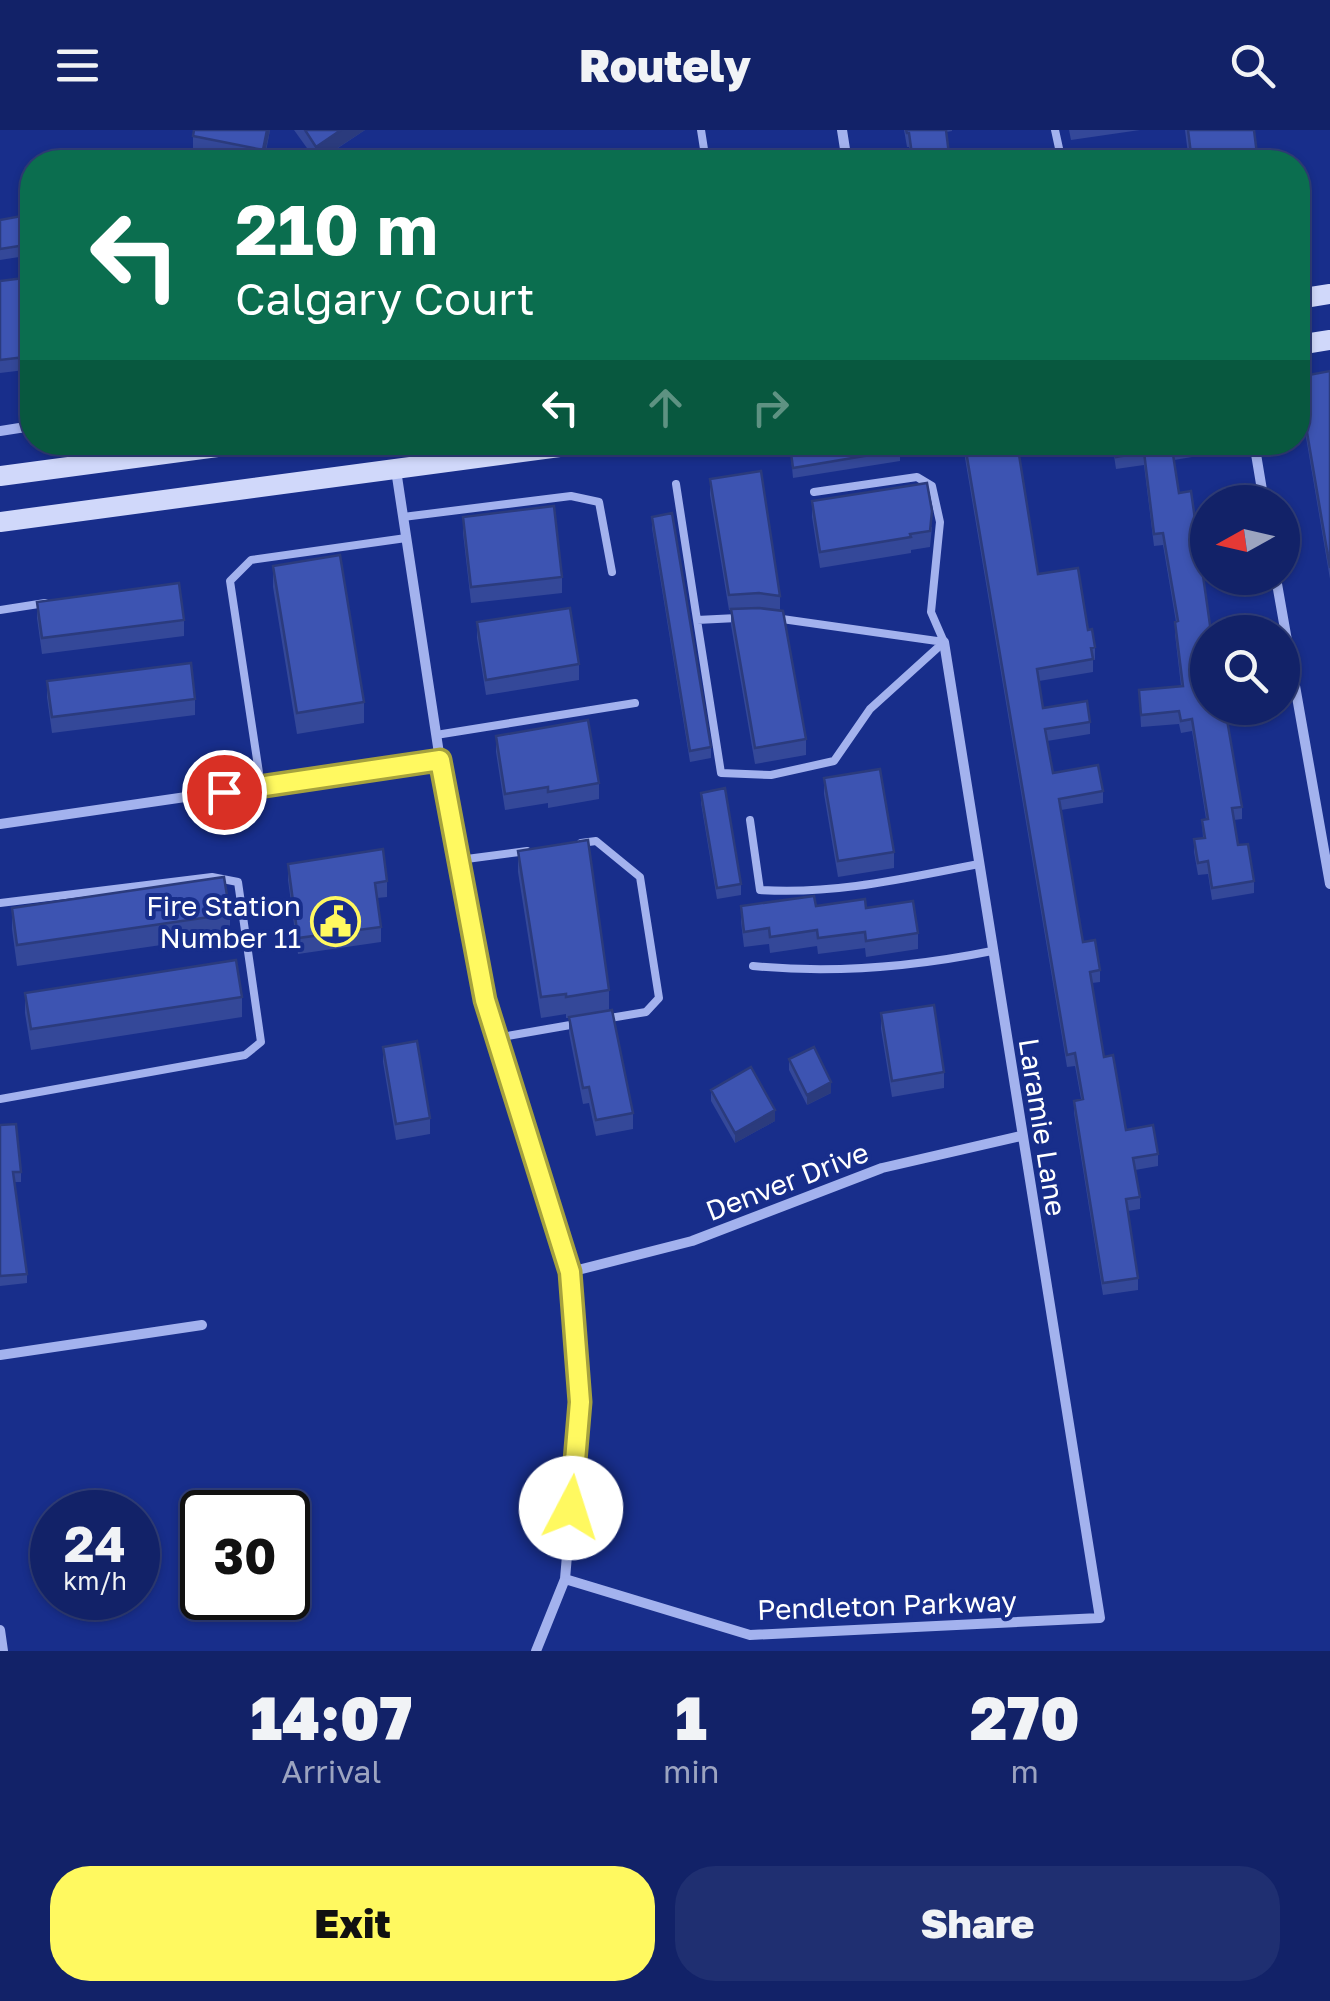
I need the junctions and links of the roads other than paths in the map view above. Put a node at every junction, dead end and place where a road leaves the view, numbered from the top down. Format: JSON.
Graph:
{"nodes":[{"id":1,"x":158,"y":455,"type":"edge"},
{"id":2,"x":504,"y":455,"type":"edge"},
{"id":3,"x":1256,"y":455,"type":"edge"},
{"id":4,"x":396,"y":470,"type":"junction"},
{"id":5,"x":0,"y":476,"type":"edge"},
{"id":6,"x":676,"y":484,"type":"dead end"},
{"id":7,"x":1261,"y":485,"type":"edge"},
{"id":8,"x":814,"y":492,"type":"dead end"},
{"id":9,"x":403,"y":517,"type":"junction"},
{"id":10,"x":0,"y":522,"type":"edge"},
{"id":11,"x":406,"y":538,"type":"junction"},
{"id":12,"x":612,"y":572,"type":"dead end"},
{"id":13,"x":1279,"y":595,"type":"edge"},
{"id":14,"x":59,"y":602,"type":"edge"},
{"id":15,"x":0,"y":610,"type":"edge"},
{"id":16,"x":759,"y":616,"type":"edge"},
{"id":17,"x":743,"y":617,"type":"edge"},
{"id":18,"x":697,"y":620,"type":"junction"},
{"id":19,"x":944,"y":642,"type":"junction"},
{"id":20,"x":635,"y":703,"type":"dead end"},
{"id":21,"x":436,"y":735,"type":"junction"},
{"id":22,"x":440,"y":760,"type":"junction"},
{"id":23,"x":261,"y":786,"type":"junction"},
{"id":24,"x":750,"y":820,"type":"dead end"},
{"id":25,"x":0,"y":824,"type":"edge"},
{"id":26,"x":577,"y":844,"type":"edge"},
{"id":27,"x":537,"y":850,"type":"edge"},
{"id":28,"x":459,"y":860,"type":"junction"},
{"id":29,"x":978,"y":864,"type":"junction"},
{"id":30,"x":1330,"y":884,"type":"edge"},
{"id":31,"x":0,"y":903,"type":"edge"},
{"id":32,"x":992,"y":951,"type":"junction"},
{"id":33,"x":753,"y":966,"type":"dead end"},
{"id":34,"x":496,"y":1038,"type":"junction"},
{"id":35,"x":0,"y":1099,"type":"edge"},
{"id":36,"x":1021,"y":1136,"type":"junction"},
{"id":37,"x":570,"y":1272,"type":"junction"},
{"id":38,"x":202,"y":1325,"type":"dead end"},
{"id":39,"x":0,"y":1355,"type":"edge"},
{"id":40,"x":564,"y":1579,"type":"junction"},
{"id":41,"x":1100,"y":1618,"type":"joint"},
{"id":42,"x":0,"y":1630,"type":"edge"},
{"id":43,"x":3,"y":1651,"type":"edge"},
{"id":44,"x":536,"y":1651,"type":"edge"}],
"edges":[{"from":1,"to":5,"type":"main road"},
{"from":2,"to":4,"type":"main road"},
{"from":3,"to":7,"type":"street"},
{"from":4,"to":9,"type":"street"},
{"from":4,"to":10,"type":"main road"},
{"from":6,"to":18,"type":"lane"},
{"from":8,"to":19,"type":"lane"},
{"from":9,"to":11,"type":"street"},
{"from":9,"to":12,"type":"lane"},
{"from":11,"to":21,"type":"street"},
{"from":11,"to":23,"type":"lane"},
{"from":13,"to":30,"type":"street"},
{"from":14,"to":15,"type":"lane"},
{"from":16,"to":19,"type":"lane"},
{"from":17,"to":18,"type":"lane"},
{"from":18,"to":19,"type":"lane"},
{"from":19,"to":29,"type":"street","name":"Laramie Lane"},
{"from":20,"to":21,"type":"lane"},
{"from":21,"to":22,"type":"street"},
{"from":22,"to":23,"type":"street"},
{"from":22,"to":28,"type":"street"},
{"from":23,"to":25,"type":"street"},
{"from":24,"to":29,"type":"lane"},
{"from":26,"to":34,"type":"lane"},
{"from":27,"to":28,"type":"lane"},
{"from":28,"to":34,"type":"street"},
{"from":29,"to":32,"type":"street","name":"Laramie Lane"},
{"from":31,"to":35,"type":"lane"},
{"from":32,"to":33,"type":"lane"},
{"from":32,"to":36,"type":"street","name":"Laramie Lane"},
{"from":34,"to":37,"type":"street"},
{"from":36,"to":37,"type":"street","name":"Denver Drive"},
{"from":36,"to":41,"type":"street","name":"Laramie Lane"},
{"from":37,"to":40,"type":"street"},
{"from":38,"to":39,"type":"street"},
{"from":40,"to":41,"type":"street","name":"Pendleton Parkway"},
{"from":40,"to":44,"type":"street"},
{"from":42,"to":43,"type":"street"}]}
